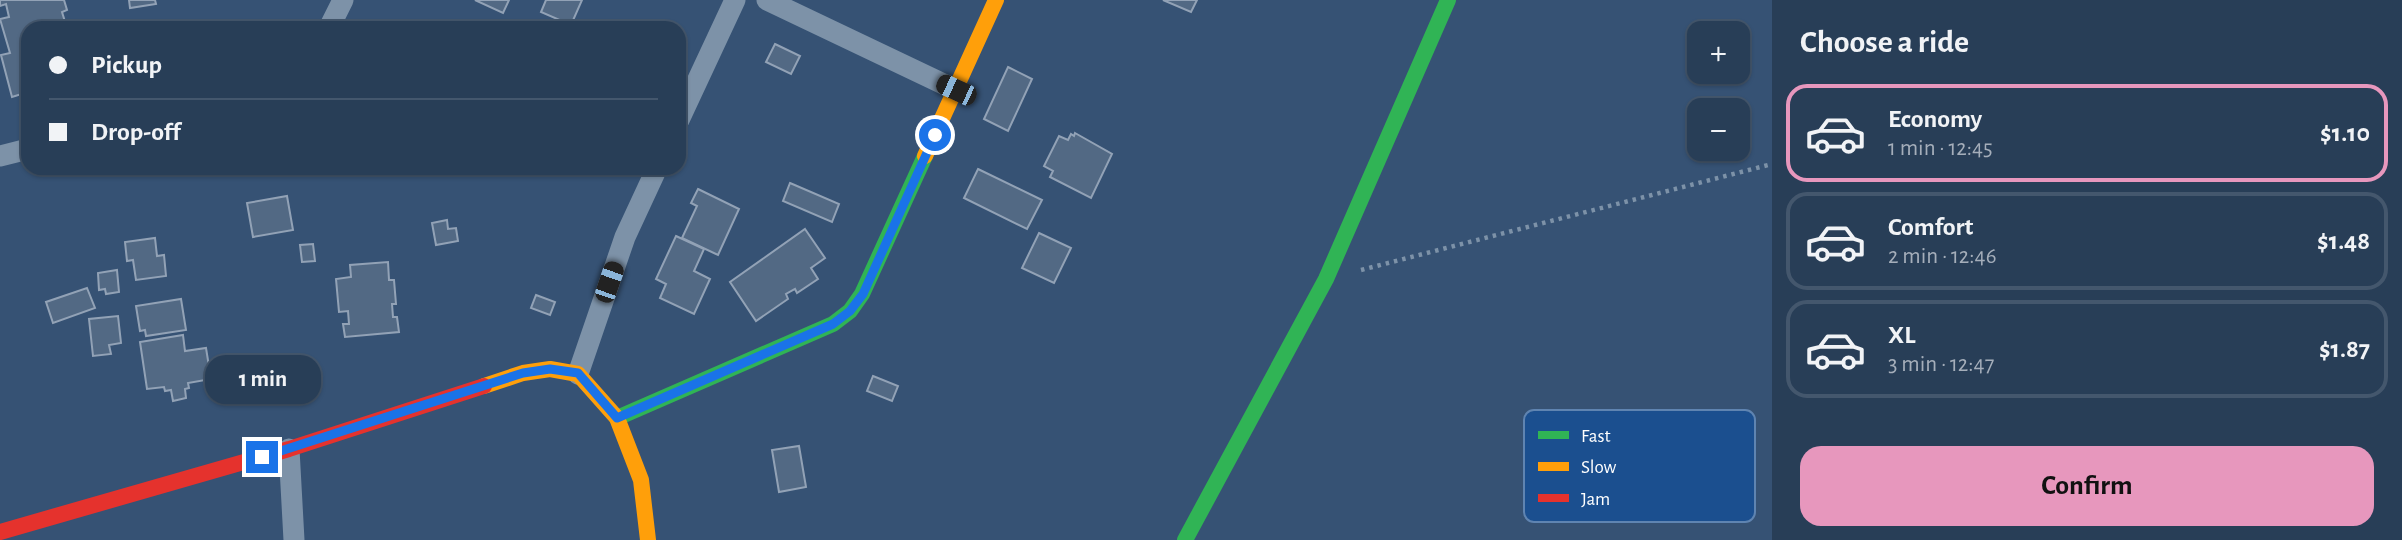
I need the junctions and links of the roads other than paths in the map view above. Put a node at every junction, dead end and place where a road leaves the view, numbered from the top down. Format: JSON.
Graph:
{"nodes":[{"id":1,"x":343,"y":0,"type":"edge"},
{"id":2,"x":735,"y":0,"type":"edge"},
{"id":3,"x":766,"y":0,"type":"edge"},
{"id":4,"x":996,"y":0,"type":"edge"},
{"id":5,"x":1448,"y":0,"type":"edge"},
{"id":6,"x":332,"y":21,"type":"edge"},
{"id":7,"x":956,"y":90,"type":"junction"},
{"id":8,"x":686,"y":105,"type":"edge"},
{"id":9,"x":21,"y":151,"type":"edge"},
{"id":10,"x":0,"y":156,"type":"edge"},
{"id":11,"x":654,"y":175,"type":"edge"},
{"id":12,"x":578,"y":373,"type":"junction"},
{"id":13,"x":617,"y":418,"type":"junction"},
{"id":14,"x":289,"y":449,"type":"junction"},
{"id":15,"x":0,"y":532,"type":"edge"},
{"id":16,"x":294,"y":540,"type":"edge"},
{"id":17,"x":648,"y":540,"type":"edge"},
{"id":18,"x":1185,"y":540,"type":"edge"}],
"edges":[{"from":1,"to":6,"type":"street"},
{"from":2,"to":8,"type":"street"},
{"from":3,"to":7,"type":"street"},
{"from":4,"to":7,"type":"street"},
{"from":5,"to":18,"type":"street"},
{"from":7,"to":13,"type":"street"},
{"from":9,"to":10,"type":"street"},
{"from":11,"to":12,"type":"street"},
{"from":12,"to":13,"type":"street"},
{"from":12,"to":14,"type":"street"},
{"from":13,"to":17,"type":"street"},
{"from":14,"to":15,"type":"street"},
{"from":14,"to":16,"type":"street"}]}
